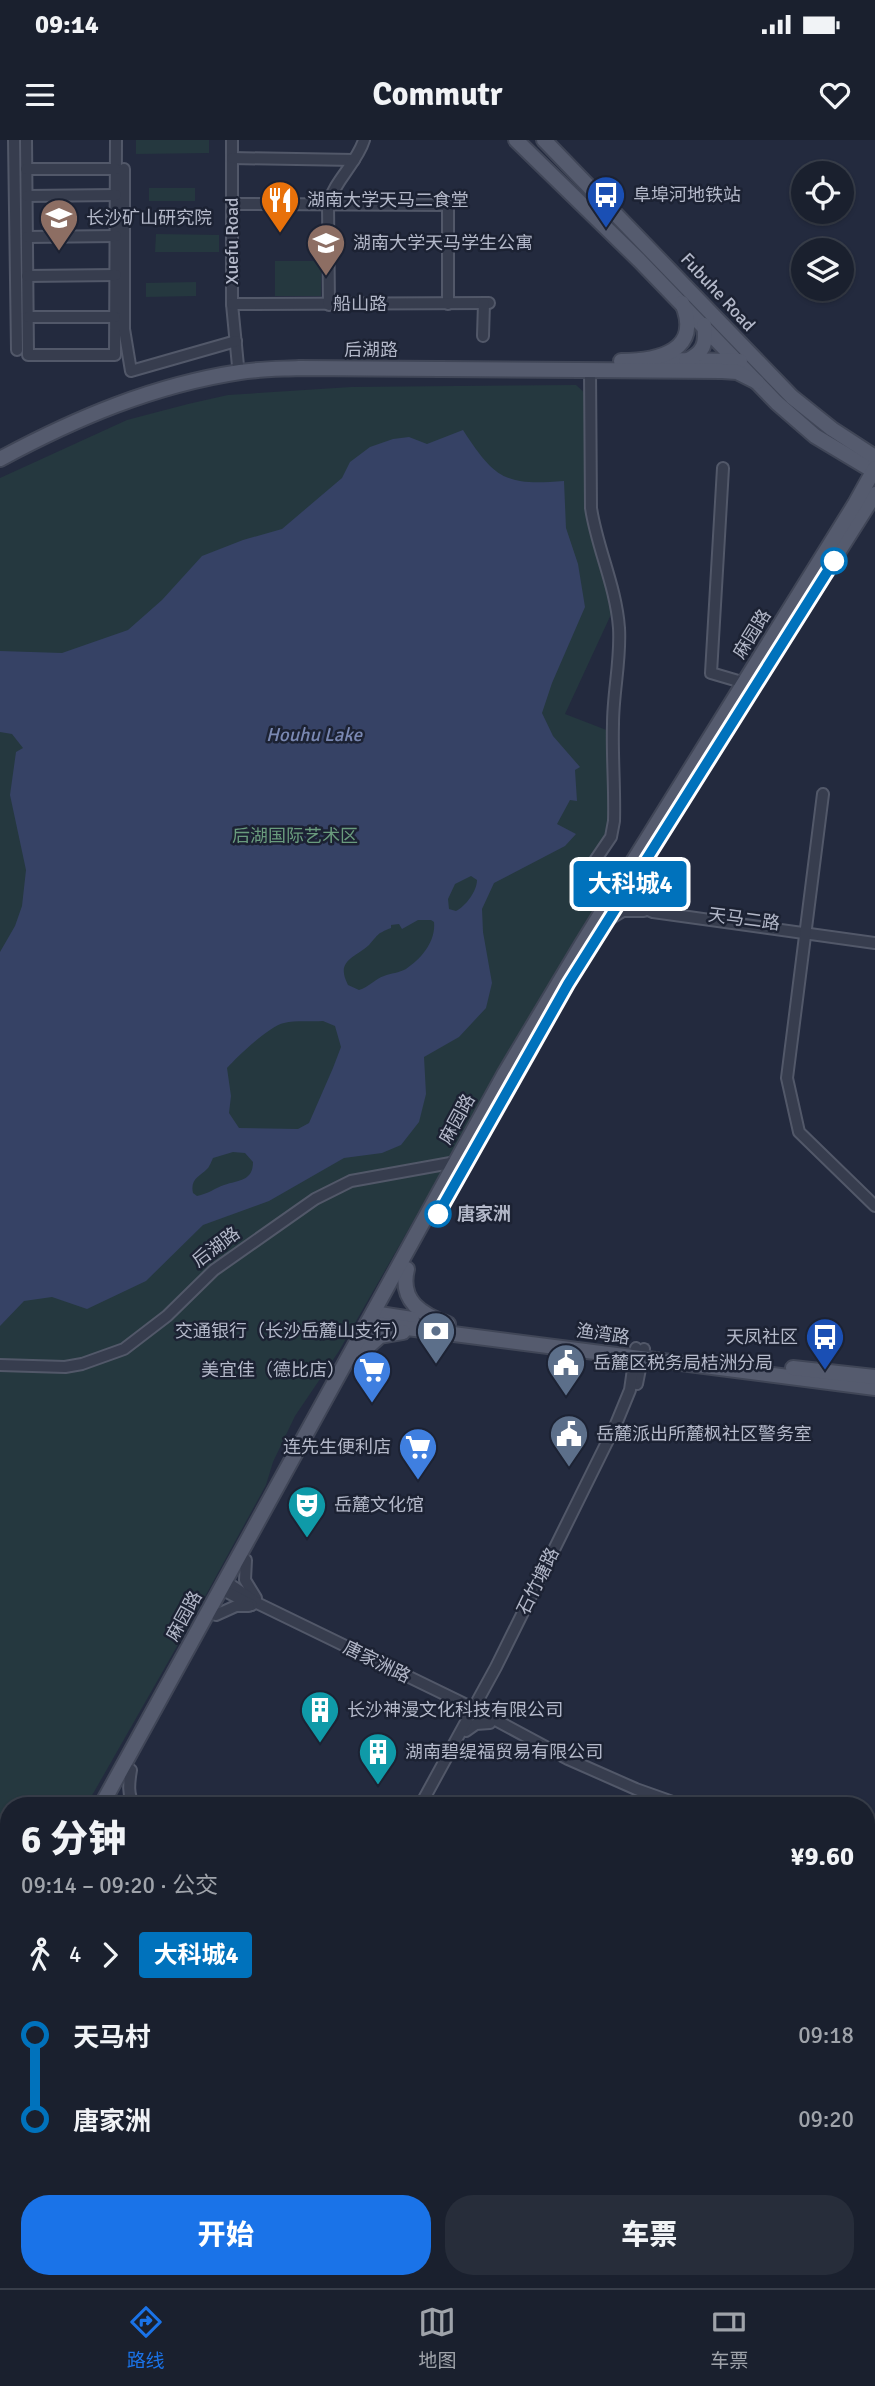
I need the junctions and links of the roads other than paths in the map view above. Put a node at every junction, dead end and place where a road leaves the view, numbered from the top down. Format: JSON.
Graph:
{"nodes":[{"id":1,"x":14,"y":140,"type":"edge"},
{"id":2,"x":26,"y":140,"type":"edge"},
{"id":3,"x":116,"y":140,"type":"edge"},
{"id":4,"x":124,"y":140,"type":"edge"},
{"id":5,"x":232,"y":140,"type":"edge"},
{"id":6,"x":364,"y":140,"type":"edge"},
{"id":7,"x":516,"y":140,"type":"edge"},
{"id":8,"x":544,"y":140,"type":"edge"},
{"id":9,"x":232,"y":158,"type":"junction"},
{"id":10,"x":354,"y":160,"type":"junction"},
{"id":11,"x":26,"y":169,"type":"junction"},
{"id":12,"x":116,"y":169,"type":"junction"},
{"id":13,"x":116,"y":195,"type":"junction"},
{"id":14,"x":27,"y":196,"type":"junction"},
{"id":15,"x":232,"y":204,"type":"junction"},
{"id":16,"x":328,"y":204,"type":"junction"},
{"id":17,"x":116,"y":236,"type":"junction"},
{"id":18,"x":27,"y":237,"type":"junction"},
{"id":19,"x":116,"y":275,"type":"junction"},
{"id":20,"x":27,"y":276,"type":"junction"},
{"id":21,"x":698,"y":302,"type":"junction"},
{"id":22,"x":682,"y":303,"type":"junction"},
{"id":23,"x":232,"y":304,"type":"junction"},
{"id":24,"x":447,"y":304,"type":"junction"},
{"id":25,"x":329,"y":305,"type":"junction"},
{"id":26,"x":28,"y":317,"type":"junction"},
{"id":27,"x":116,"y":317,"type":"junction"},
{"id":28,"x":705,"y":328,"type":"junction"},
{"id":29,"x":483,"y":335,"type":"dead end"},
{"id":30,"x":236,"y":341,"type":"junction"},
{"id":31,"x":17,"y":350,"type":"dead end"},
{"id":32,"x":687,"y":360,"type":"junction"},
{"id":33,"x":734,"y":360,"type":"junction"},
{"id":34,"x":644,"y":365,"type":"junction"},
{"id":35,"x":238,"y":366,"type":"junction"},
{"id":36,"x":590,"y":370,"type":"junction"},
{"id":37,"x":763,"y":378,"type":"junction"},
{"id":38,"x":0,"y":449,"type":"edge"},
{"id":39,"x":839,"y":452,"type":"junction"},
{"id":40,"x":0,"y":459,"type":"edge"},
{"id":41,"x":874,"y":467,"type":"edge"},
{"id":42,"x":723,"y":468,"type":"dead end"},
{"id":43,"x":868,"y":500,"type":"edge"},
{"id":44,"x":745,"y":683,"type":"junction"},
{"id":45,"x":823,"y":794,"type":"dead end"},
{"id":46,"x":644,"y":861,"type":"junction"},
{"id":47,"x":621,"y":891,"type":"junction"},
{"id":48,"x":657,"y":910,"type":"junction"},
{"id":49,"x":608,"y":920,"type":"junction"},
{"id":50,"x":805,"y":930,"type":"junction"},
{"id":51,"x":875,"y":936,"type":"edge"},
{"id":52,"x":875,"y":943,"type":"edge"},
{"id":53,"x":460,"y":1163,"type":"junction"},
{"id":54,"x":875,"y":1206,"type":"edge"},
{"id":55,"x":407,"y":1269,"type":"junction"},
{"id":56,"x":375,"y":1319,"type":"junction"},
{"id":57,"x":448,"y":1324,"type":"junction"},
{"id":58,"x":430,"y":1331,"type":"junction"},
{"id":59,"x":362,"y":1352,"type":"junction"},
{"id":60,"x":600,"y":1353,"type":"junction"},
{"id":61,"x":639,"y":1353,"type":"junction"},
{"id":62,"x":676,"y":1363,"type":"junction"},
{"id":63,"x":0,"y":1364,"type":"edge"},
{"id":64,"x":875,"y":1377,"type":"edge"},
{"id":65,"x":875,"y":1388,"type":"edge"},
{"id":66,"x":632,"y":1390,"type":"junction"},
{"id":67,"x":246,"y":1560,"type":"junction"},
{"id":68,"x":227,"y":1587,"type":"junction"},
{"id":69,"x":258,"y":1606,"type":"junction"},
{"id":70,"x":216,"y":1615,"type":"junction"},
{"id":71,"x":483,"y":1693,"type":"junction"},
{"id":72,"x":452,"y":1701,"type":"junction"},
{"id":73,"x":473,"y":1712,"type":"junction"},
{"id":74,"x":490,"y":1720,"type":"junction"},
{"id":75,"x":464,"y":1730,"type":"junction"},
{"id":76,"x":131,"y":1770,"type":"junction"},
{"id":77,"x":106,"y":1797,"type":"edge"},
{"id":78,"x":116,"y":1797,"type":"edge"},
{"id":79,"x":131,"y":1797,"type":"edge"},
{"id":80,"x":425,"y":1797,"type":"edge"},
{"id":81,"x":430,"y":1797,"type":"edge"},
{"id":82,"x":648,"y":1797,"type":"edge"},
{"id":83,"x":659,"y":1797,"type":"edge"}],
"edges":[{"from":1,"to":31,"type":"street"},
{"from":2,"to":11,"type":"street"},
{"from":3,"to":12,"type":"street"},
{"from":4,"to":30,"type":"street"},
{"from":5,"to":9,"type":"street","name":"Xuefu Road"},
{"from":6,"to":10,"type":"street"},
{"from":7,"to":22,"type":"main road"},
{"from":8,"to":21,"type":"main road","name":"Fubuhe Road"},
{"from":9,"to":10,"type":"street"},
{"from":9,"to":15,"type":"street","name":"Xuefu Road"},
{"from":10,"to":16,"type":"street"},
{"from":11,"to":12,"type":"street"},
{"from":11,"to":14,"type":"street"},
{"from":12,"to":13,"type":"street"},
{"from":13,"to":14,"type":"street"},
{"from":13,"to":17,"type":"street"},
{"from":14,"to":18,"type":"street"},
{"from":15,"to":16,"type":"street"},
{"from":15,"to":23,"type":"street","name":"Xuefu Road"},
{"from":16,"to":24,"type":"street"},
{"from":16,"to":25,"type":"street"},
{"from":17,"to":18,"type":"street"},
{"from":17,"to":19,"type":"street"},
{"from":18,"to":20,"type":"street"},
{"from":19,"to":20,"type":"street"},
{"from":19,"to":27,"type":"street"},
{"from":20,"to":26,"type":"street"},
{"from":21,"to":28,"type":"main road"},
{"from":21,"to":37,"type":"main road","name":"Fubuhe Road"},
{"from":22,"to":28,"type":"main road"},
{"from":22,"to":34,"type":"main road","name":"后湖路"},
{"from":23,"to":25,"type":"street","name":"船山路"},
{"from":23,"to":30,"type":"street","name":"Xuefu Road"},
{"from":24,"to":25,"type":"street","name":"船山路"},
{"from":24,"to":29,"type":"street","name":"船山路"},
{"from":26,"to":27,"type":"street"},
{"from":26,"to":27,"type":"street"},
{"from":28,"to":32,"type":"main road"},
{"from":28,"to":33,"type":"main road"},
{"from":30,"to":35,"type":"street","name":"Xuefu Road"},
{"from":32,"to":33,"type":"main road"},
{"from":32,"to":34,"type":"main road"},
{"from":33,"to":37,"type":"main road"},
{"from":34,"to":35,"type":"main road","name":"后湖路"},
{"from":34,"to":36,"type":"main road","name":"后湖路"},
{"from":34,"to":37,"type":"main road","name":"后湖路"},
{"from":35,"to":38,"type":"main road","name":"后湖路"},
{"from":36,"to":40,"type":"main road","name":"后湖路"},
{"from":36,"to":47,"type":"street"},
{"from":37,"to":39,"type":"main road"},
{"from":37,"to":41,"type":"main road","name":"Fubuhe Road"},
{"from":39,"to":41,"type":"main road"},
{"from":39,"to":43,"type":"main road"},
{"from":41,"to":43,"type":"main road","name":"麻园路"},
{"from":42,"to":44,"type":"street"},
{"from":43,"to":44,"type":"main road","name":"麻园路"},
{"from":43,"to":46,"type":"main road","name":"麻园路"},
{"from":44,"to":47,"type":"main road","name":"麻园路"},
{"from":45,"to":50,"type":"street"},
{"from":46,"to":47,"type":"main road","name":"麻园路"},
{"from":46,"to":48,"type":"street"},
{"from":47,"to":48,"type":"street"},
{"from":47,"to":49,"type":"main road","name":"麻园路"},
{"from":47,"to":53,"type":"main road","name":"麻园路"},
{"from":48,"to":49,"type":"street"},
{"from":48,"to":50,"type":"street","name":"天马二路"},
{"from":49,"to":53,"type":"main road","name":"麻园路"},
{"from":50,"to":51,"type":"street","name":"天马二路"},
{"from":50,"to":52,"type":"street"},
{"from":50,"to":54,"type":"street"},
{"from":53,"to":55,"type":"main road","name":"麻园路"},
{"from":53,"to":56,"type":"main road","name":"麻园路"},
{"from":53,"to":63,"type":"street","name":"后湖路"},
{"from":55,"to":56,"type":"main road","name":"麻园路"},
{"from":55,"to":57,"type":"main road"},
{"from":56,"to":57,"type":"main road","name":"渔湾路"},
{"from":56,"to":58,"type":"main road","name":"渔湾路"},
{"from":56,"to":59,"type":"main road","name":"麻园路"},
{"from":56,"to":68,"type":"main road","name":"麻园路"},
{"from":57,"to":61,"type":"main road","name":"渔湾路"},
{"from":58,"to":59,"type":"main road"},
{"from":58,"to":60,"type":"main road","name":"渔湾路"},
{"from":59,"to":67,"type":"main road","name":"麻园路"},
{"from":60,"to":61,"type":"main road","name":"渔湾路"},
{"from":60,"to":66,"type":"street"},
{"from":61,"to":62,"type":"main road","name":"渔湾路"},
{"from":61,"to":64,"type":"main road","name":"渔湾路"},
{"from":61,"to":66,"type":"street","name":"石竹塘路"},
{"from":62,"to":65,"type":"main road","name":"渔湾路"},
{"from":62,"to":66,"type":"street"},
{"from":66,"to":71,"type":"street","name":"石竹塘路"},
{"from":67,"to":68,"type":"main road","name":"麻园路"},
{"from":67,"to":69,"type":"street"},
{"from":68,"to":69,"type":"street","name":"唐家洲路"},
{"from":68,"to":70,"type":"main road","name":"麻园路"},
{"from":68,"to":77,"type":"main road","name":"麻园路"},
{"from":69,"to":70,"type":"street"},
{"from":69,"to":72,"type":"street","name":"唐家洲路"},
{"from":70,"to":76,"type":"main road","name":"麻园路"},
{"from":71,"to":72,"type":"street"},
{"from":71,"to":73,"type":"street","name":"石竹塘路"},
{"from":71,"to":74,"type":"street"},
{"from":72,"to":73,"type":"street","name":"唐家洲路"},
{"from":72,"to":75,"type":"street"},
{"from":73,"to":74,"type":"street","name":"唐家洲路"},
{"from":73,"to":75,"type":"street","name":"石竹塘路"},
{"from":74,"to":75,"type":"street"},
{"from":74,"to":82,"type":"street","name":"唐家洲路"},
{"from":74,"to":83,"type":"street","name":"唐家洲路"},
{"from":75,"to":80,"type":"street","name":"石竹塘路"},
{"from":75,"to":81,"type":"street","name":"石竹塘路"},
{"from":76,"to":78,"type":"main road","name":"麻园路"},
{"from":76,"to":79,"type":"street"}]}
